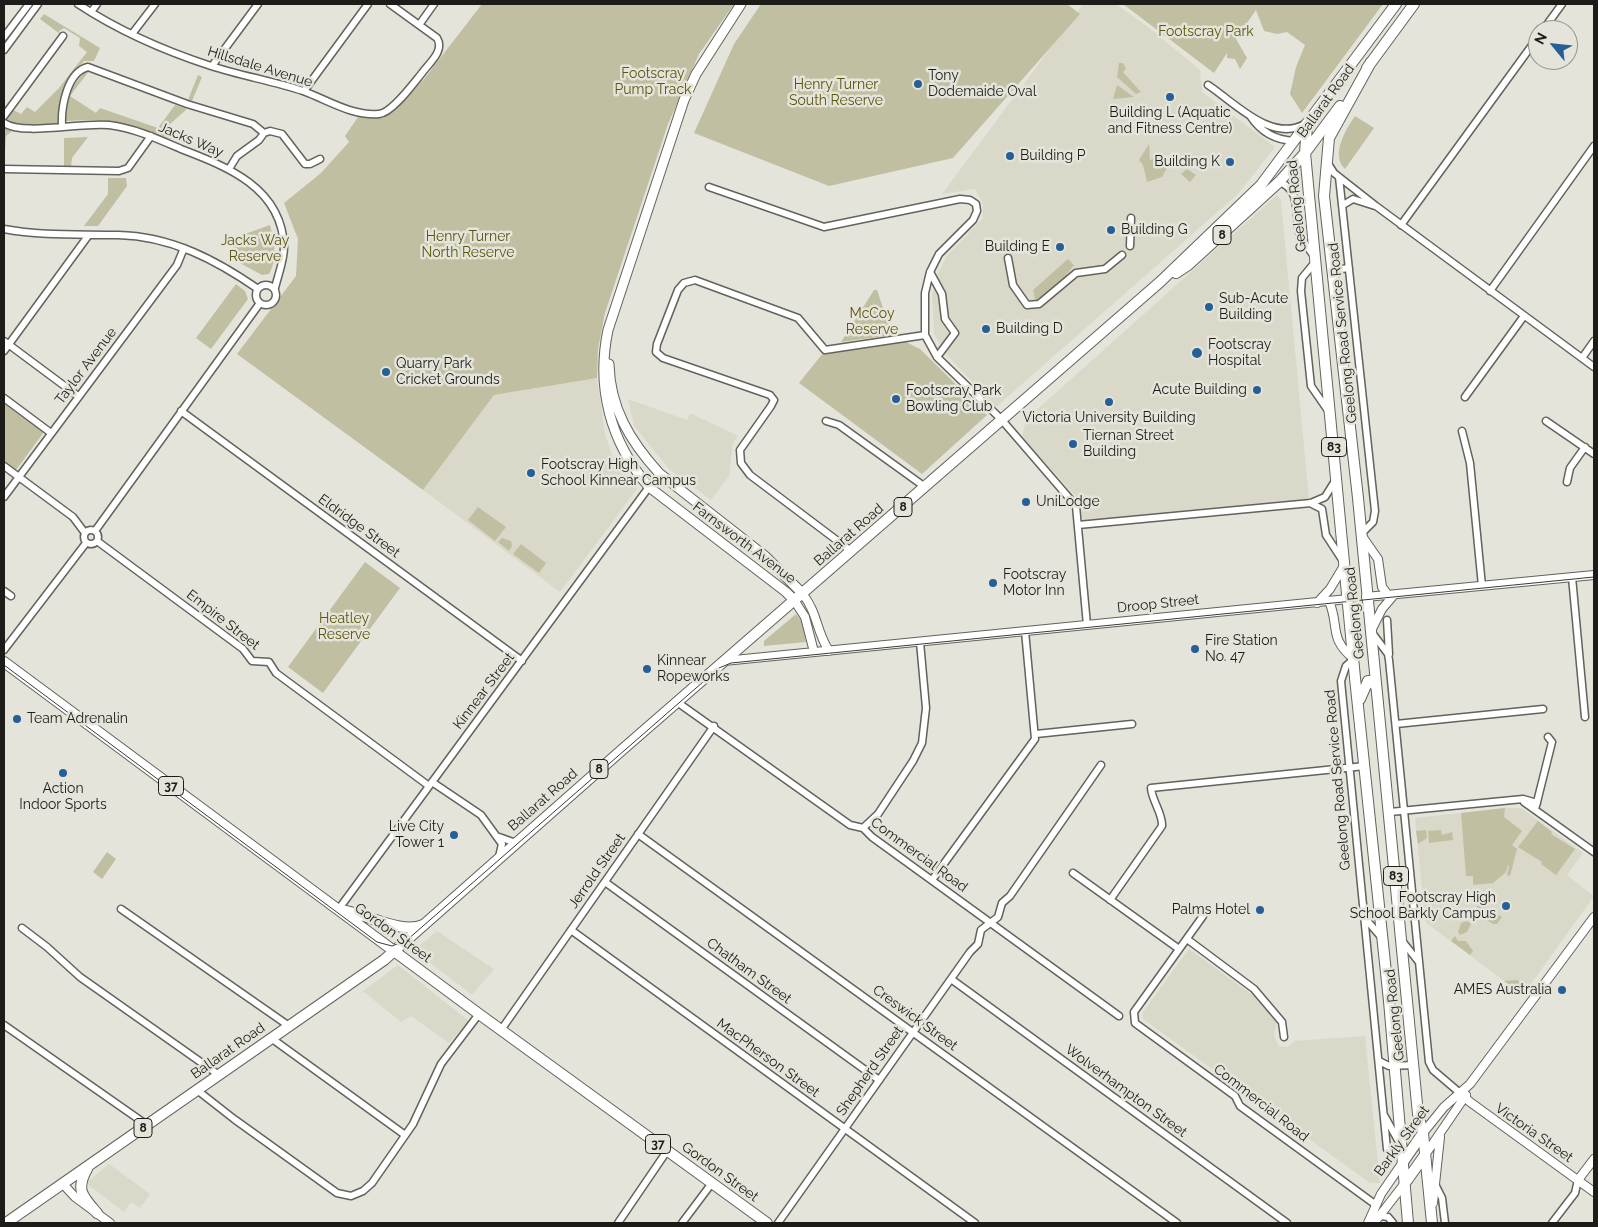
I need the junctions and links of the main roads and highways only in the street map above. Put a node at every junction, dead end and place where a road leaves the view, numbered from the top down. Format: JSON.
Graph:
{"nodes":[{"id":1,"x":741,"y":4,"type":"edge"},
{"id":2,"x":1396,"y":4,"type":"edge"},
{"id":3,"x":1414,"y":4,"type":"edge"},
{"id":4,"x":1371,"y":62,"type":"junction"},
{"id":5,"x":1312,"y":118,"type":"junction"},
{"id":6,"x":1319,"y":135,"type":"junction"},
{"id":7,"x":1305,"y":140,"type":"junction"},
{"id":8,"x":1294,"y":141,"type":"junction"},
{"id":9,"x":1305,"y":153,"type":"junction"},
{"id":10,"x":1160,"y":282,"type":"junction"},
{"id":11,"x":618,"y":299,"type":"junction"},
{"id":12,"x":659,"y":473,"type":"junction"},
{"id":13,"x":649,"y":487,"type":"junction"},
{"id":14,"x":711,"y":513,"type":"junction"},
{"id":15,"x":700,"y":527,"type":"junction"},
{"id":16,"x":739,"y":535,"type":"junction"},
{"id":17,"x":728,"y":548,"type":"junction"},
{"id":18,"x":802,"y":593,"type":"junction"},
{"id":19,"x":1366,"y":597,"type":"junction"},
{"id":20,"x":1348,"y":599,"type":"junction"},
{"id":21,"x":794,"y":600,"type":"junction"},
{"id":22,"x":4,"y":662,"type":"edge"},
{"id":23,"x":1376,"y":688,"type":"junction"},
{"id":24,"x":1359,"y":705,"type":"junction"},
{"id":25,"x":338,"y":910,"type":"junction"},
{"id":26,"x":424,"y":925,"type":"junction"},
{"id":27,"x":394,"y":951,"type":"junction"},
{"id":28,"x":1423,"y":1133,"type":"junction"},
{"id":29,"x":1425,"y":1155,"type":"junction"},
{"id":30,"x":1403,"y":1162,"type":"junction"},
{"id":31,"x":89,"y":1166,"type":"junction"},
{"id":32,"x":1405,"y":1183,"type":"junction"},
{"id":33,"x":97,"y":1213,"type":"road end"},
{"id":34,"x":1432,"y":1218,"type":"edge"},
{"id":35,"x":6,"y":1223,"type":"edge"},
{"id":36,"x":767,"y":1223,"type":"edge"},
{"id":37,"x":1408,"y":1223,"type":"edge"}],
"edges":[{"from":1,"to":11,"type":"main road","name":"Farnsworth Avenue"},
{"from":2,"to":5,"type":"main road","name":"Ballarat Road","number":"83"},
{"from":3,"to":4,"type":"main road","name":"Ballarat Road","number":"83"},
{"from":4,"to":6,"type":"main road","name":"Ballarat Road","number":"8"},
{"from":4,"to":19,"type":"main road","name":"Geelong Road","number":"83"},
{"from":5,"to":7,"type":"main road","name":"Geelong Road","number":"83"},
{"from":5,"to":8,"type":"main road","name":"Ballarat Road","number":"8"},
{"from":6,"to":7,"type":"main road"},
{"from":6,"to":9,"type":"main road","name":"Ballarat Road","number":"8"},
{"from":7,"to":8,"type":"main road"},
{"from":7,"to":9,"type":"main road","name":"Geelong Road","number":"83"},
{"from":8,"to":10,"type":"main road","name":"Ballarat Road","number":"8"},
{"from":9,"to":10,"type":"main road","name":"Ballarat Road","number":"8"},
{"from":9,"to":20,"type":"main road","name":"Geelong Road","number":"83"},
{"from":10,"to":18,"type":"main road","name":"Ballarat Road","number":"8"},
{"from":11,"to":12,"type":"main road","name":"Farnsworth Avenue"},
{"from":11,"to":13,"type":"main road","name":"Farnsworth Avenue"},
{"from":12,"to":13,"type":"main road"},
{"from":12,"to":14,"type":"main road","name":"Farnsworth Avenue"},
{"from":13,"to":15,"type":"main road","name":"Farnsworth Avenue"},
{"from":14,"to":15,"type":"main road"},
{"from":14,"to":16,"type":"main road","name":"Farnsworth Avenue"},
{"from":15,"to":17,"type":"main road","name":"Farnsworth Avenue"},
{"from":16,"to":17,"type":"main road"},
{"from":16,"to":18,"type":"main road","name":"Farnsworth Avenue"},
{"from":17,"to":21,"type":"main road","name":"Farnsworth Avenue"},
{"from":18,"to":21,"type":"main road","name":"Ballarat Road","number":"8"},
{"from":19,"to":20,"type":"main road","name":"Droop Street"},
{"from":19,"to":23,"type":"main road","name":"Geelong Road","number":"83"},
{"from":20,"to":24,"type":"main road","name":"Geelong Road","number":"83"},
{"from":21,"to":26,"type":"main road","name":"Ballarat Road","number":"8"},
{"from":22,"to":25,"type":"main road","name":"Gordon Street","number":"37"},
{"from":23,"to":24,"type":"main road"},
{"from":23,"to":28,"type":"main road","name":"Geelong Road","number":"83"},
{"from":24,"to":30,"type":"main road","name":"Geelong Road","number":"83"},
{"from":25,"to":26,"type":"main road"},
{"from":25,"to":27,"type":"main road","name":"Gordon Street","number":"37"},
{"from":26,"to":27,"type":"main road","name":"Ballarat Road","number":"8"},
{"from":27,"to":31,"type":"main road","name":"Ballarat Road","number":"8"},
{"from":27,"to":36,"type":"main road","name":"Gordon Street","number":"37"},
{"from":28,"to":29,"type":"main road","name":"Geelong Road","number":"83"},
{"from":28,"to":30,"type":"main road","name":"Barkly Street"},
{"from":29,"to":32,"type":"main road","name":"Barkly Street"},
{"from":29,"to":34,"type":"main road","name":"Geelong Road","number":"83"},
{"from":30,"to":32,"type":"main road","name":"Geelong Road","number":"83"},
{"from":31,"to":33,"type":"main road"},
{"from":31,"to":35,"type":"main road","name":"Ballarat Road","number":"8"},
{"from":32,"to":37,"type":"main road","name":"Geelong Road","number":"83"}]}
